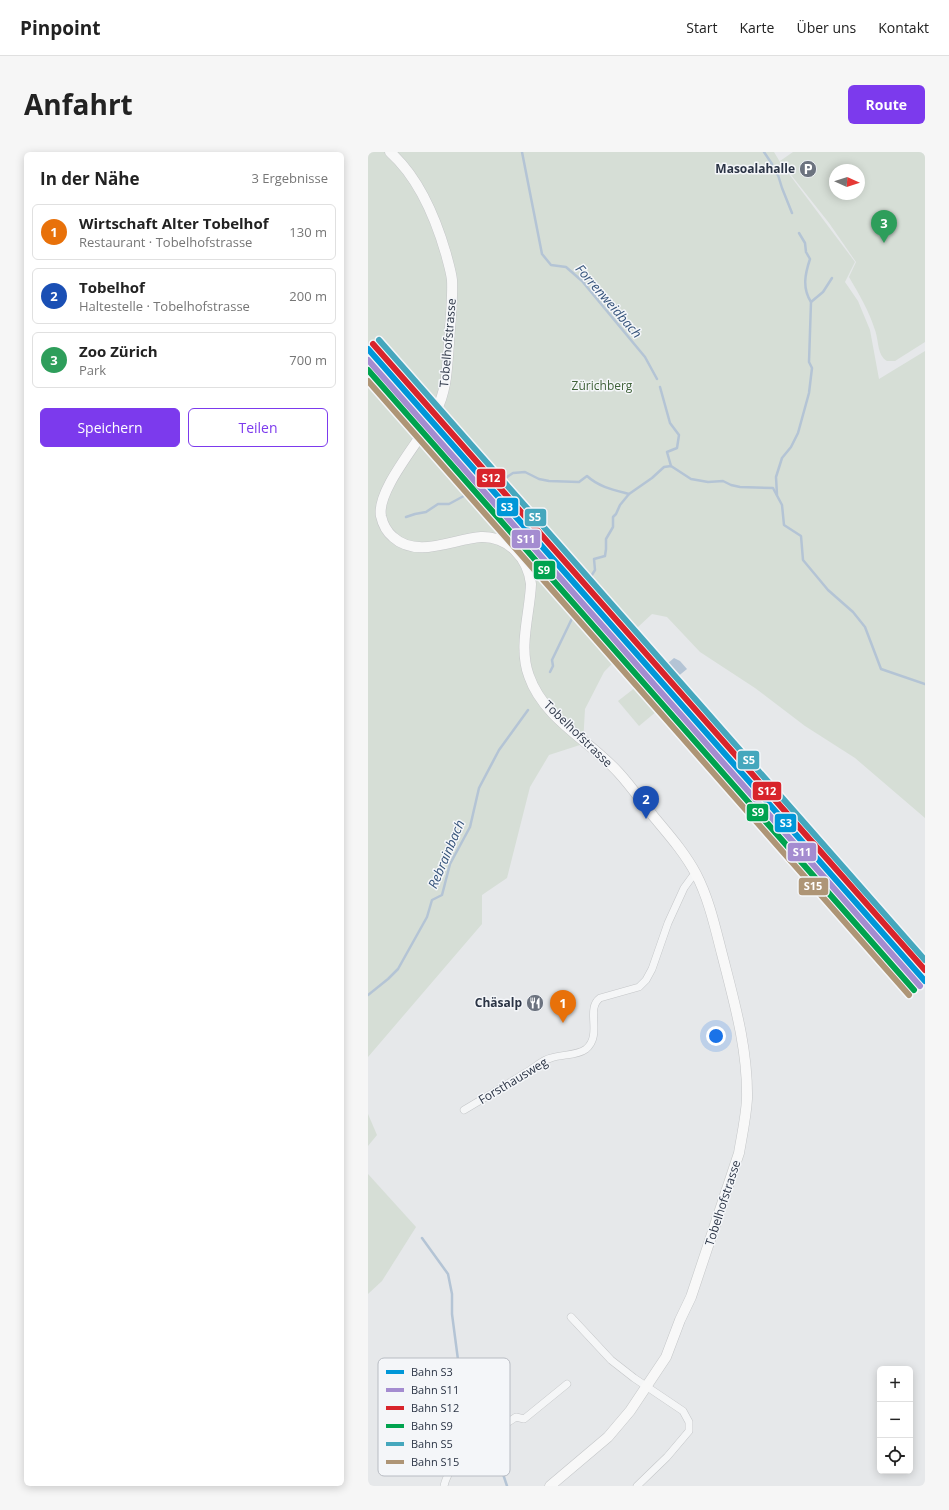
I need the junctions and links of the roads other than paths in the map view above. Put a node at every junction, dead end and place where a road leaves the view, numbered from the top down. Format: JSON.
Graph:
{"nodes":[{"id":1,"x":390,"y":152,"type":"edge"},
{"id":2,"x":696,"y":874,"type":"junction"},
{"id":3,"x":464,"y":1110,"type":"dead end"},
{"id":4,"x":571,"y":1317,"type":"dead end"},
{"id":5,"x":567,"y":1384,"type":"dead end"},
{"id":6,"x":647,"y":1387,"type":"junction"},
{"id":7,"x":510,"y":1421,"type":"edge"},
{"id":8,"x":447,"y":1476,"type":"edge"},
{"id":9,"x":444,"y":1486,"type":"edge"},
{"id":10,"x":550,"y":1486,"type":"edge"},
{"id":11,"x":637,"y":1486,"type":"edge"}],
"edges":[{"from":1,"to":2,"type":"main road","name":"Tobelhofstrasse"},
{"from":2,"to":3,"type":"street","name":"Forsthausweg"},
{"from":2,"to":6,"type":"main road","name":"Tobelhofstrasse"},
{"from":4,"to":6,"type":"street"},
{"from":5,"to":7,"type":"street"},
{"from":6,"to":10,"type":"main road","name":"Tobelhofstrasse"},
{"from":6,"to":11,"type":"street"},
{"from":8,"to":9,"type":"street"}]}
